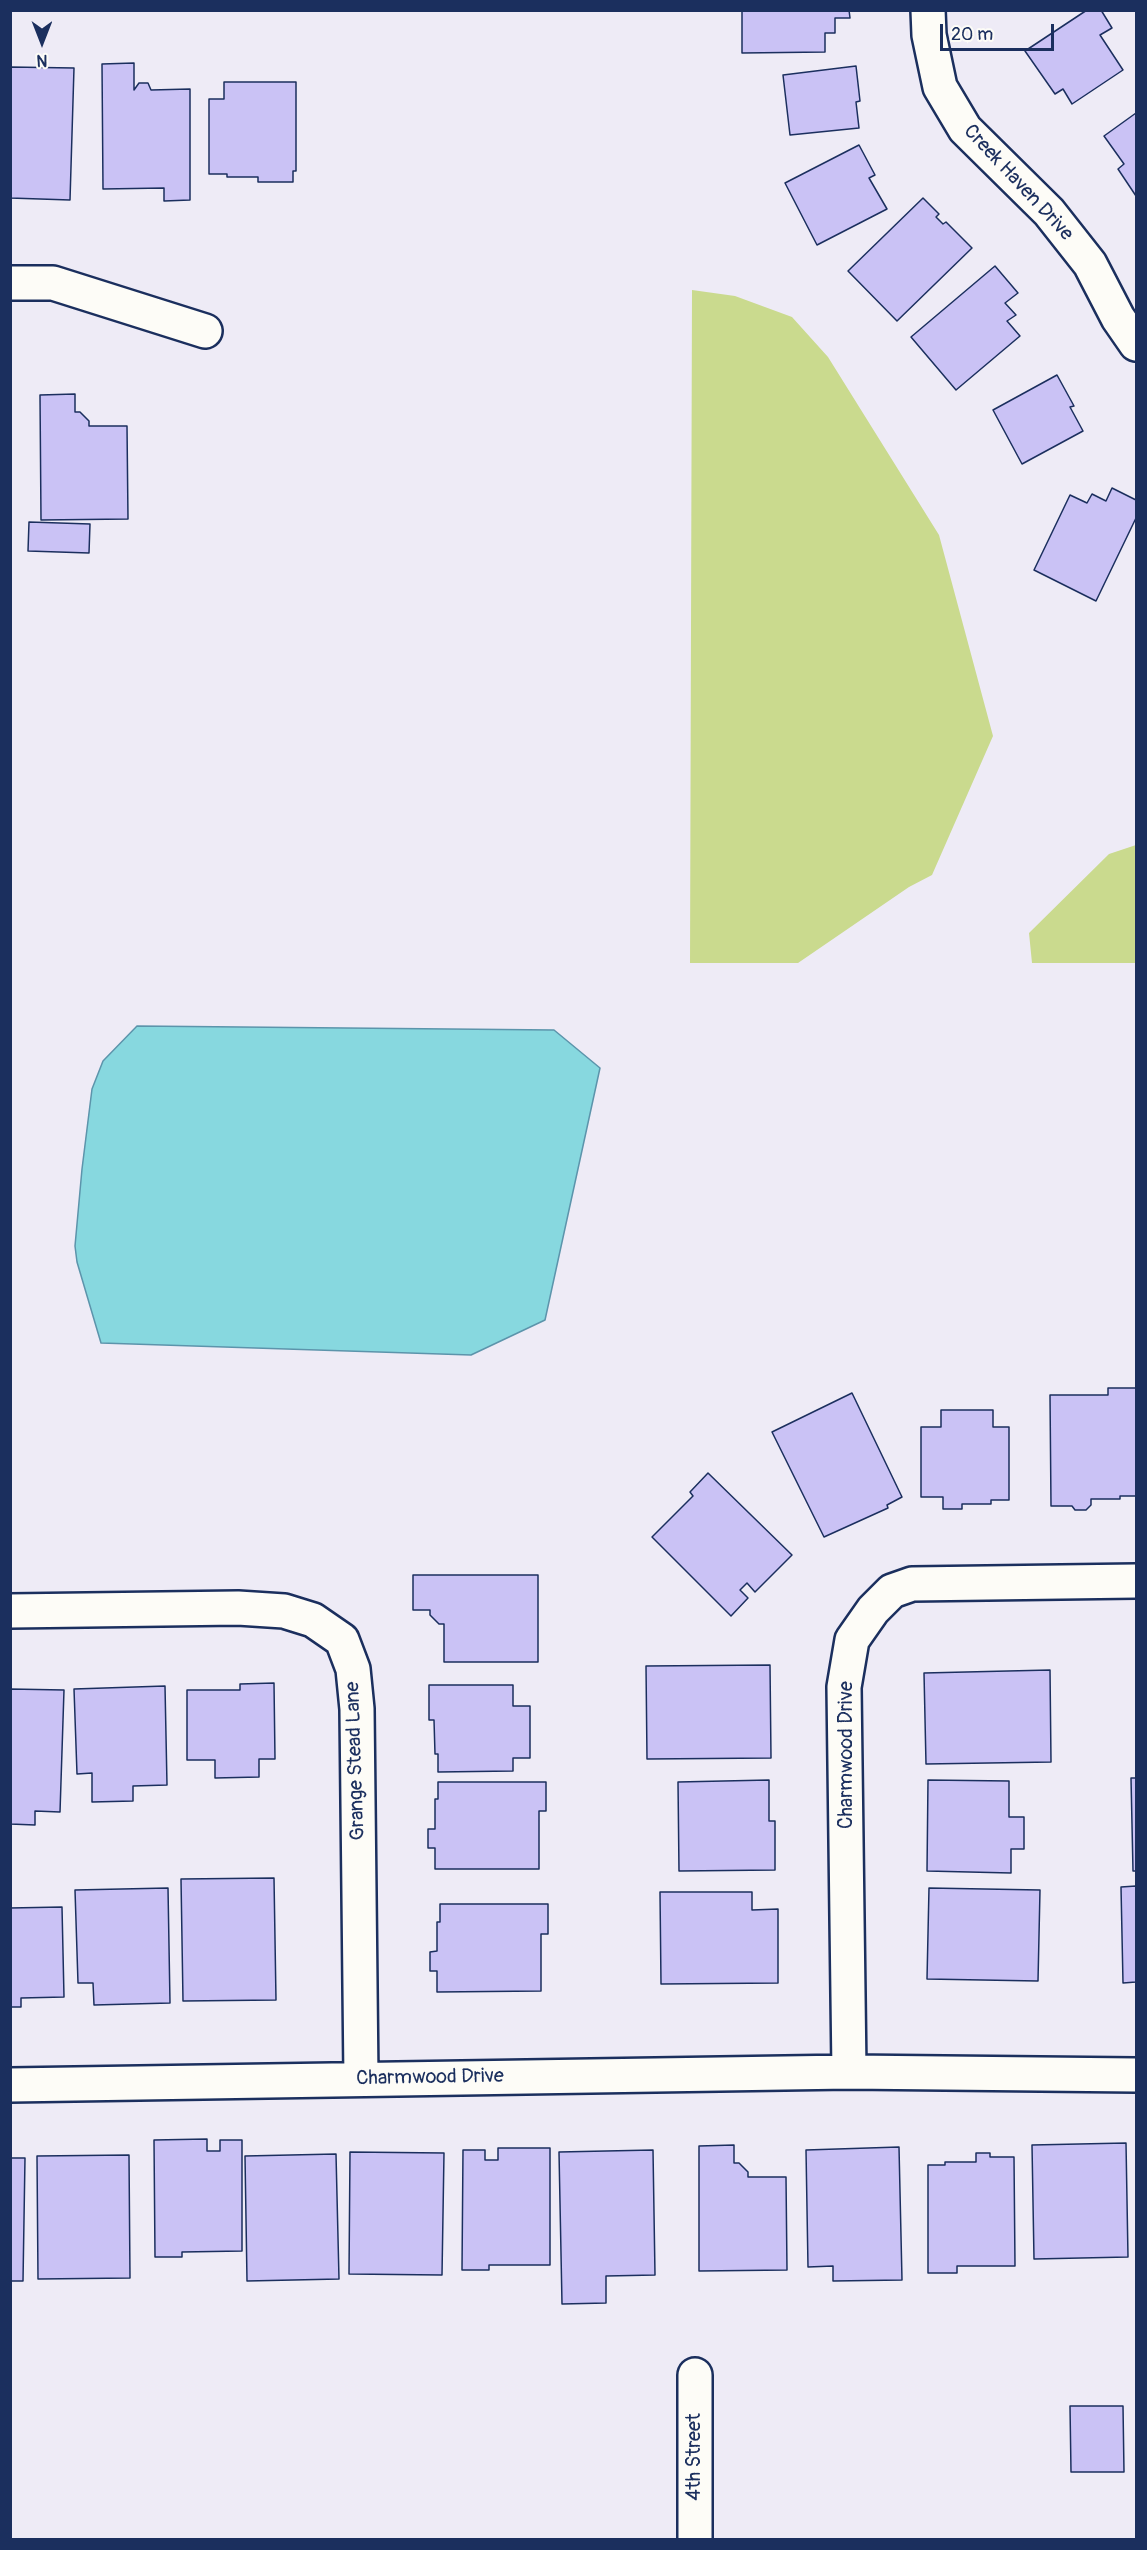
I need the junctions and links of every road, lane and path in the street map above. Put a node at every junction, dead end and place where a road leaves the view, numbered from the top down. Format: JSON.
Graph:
{"nodes":[{"id":1,"x":928,"y":10,"type":"edge"},
{"id":2,"x":10,"y":283,"type":"edge"},
{"id":3,"x":205,"y":331,"type":"dead end"},
{"id":4,"x":1137,"y":344,"type":"edge"},
{"id":5,"x":1137,"y":1581,"type":"edge"},
{"id":6,"x":10,"y":1611,"type":"edge"},
{"id":7,"x":849,"y":2072,"type":"junction"},
{"id":8,"x":1137,"y":2075,"type":"edge"},
{"id":9,"x":361,"y":2079,"type":"junction"},
{"id":10,"x":10,"y":2085,"type":"edge"},
{"id":11,"x":695,"y":2375,"type":"dead end"},
{"id":12,"x":695,"y":2540,"type":"edge"}],
"edges":[{"from":1,"to":4,"type":"street","name":"Creek Haven Drive"},
{"from":2,"to":3,"type":"street"},
{"from":5,"to":7,"type":"street","name":"Charmwood Drive"},
{"from":6,"to":9,"type":"street","name":"Grange Stead Lane"},
{"from":7,"to":8,"type":"street","name":"Charmwood Drive"},
{"from":7,"to":9,"type":"street","name":"Charmwood Drive"},
{"from":9,"to":10,"type":"street","name":"Charmwood Drive"},
{"from":11,"to":12,"type":"street","name":"4th Street"}]}
